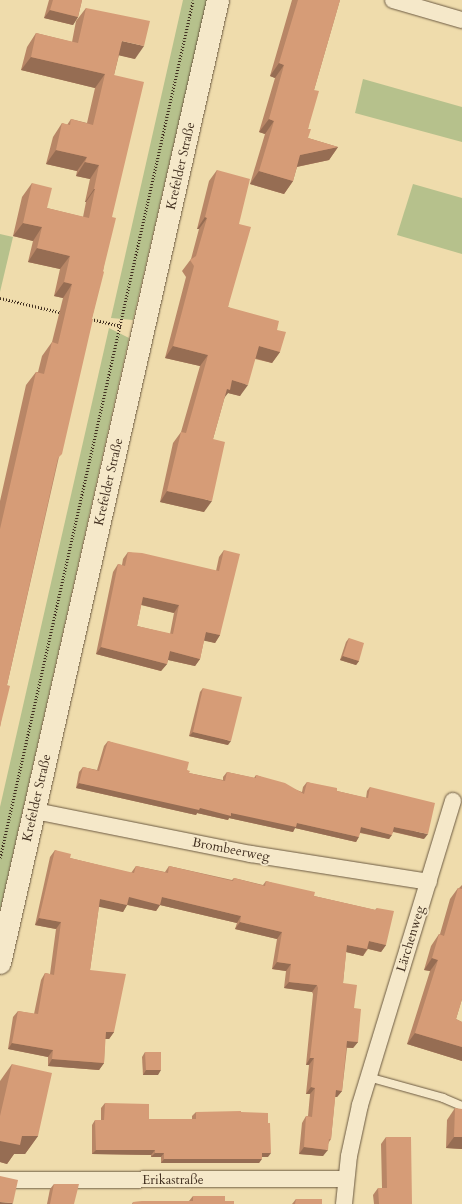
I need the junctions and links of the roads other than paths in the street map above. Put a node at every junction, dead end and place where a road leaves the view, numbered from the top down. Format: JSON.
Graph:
{"nodes":[{"id":1,"x":218,"y":0,"type":"edge"},
{"id":2,"x":393,"y":0,"type":"edge"},
{"id":3,"x":462,"y":20,"type":"edge"},
{"id":4,"x":453,"y":801,"type":"dead end"},
{"id":5,"x":34,"y":811,"type":"junction"},
{"id":6,"x":429,"y":882,"type":"junction"},
{"id":7,"x":0,"y":963,"type":"edge"},
{"id":8,"x":368,"y":1077,"type":"junction"},
{"id":9,"x":462,"y":1106,"type":"edge"},
{"id":10,"x":346,"y":1179,"type":"junction"},
{"id":11,"x":0,"y":1180,"type":"edge"},
{"id":12,"x":344,"y":1204,"type":"edge"}],
"edges":[{"from":1,"to":5,"type":"main road","name":"Krefelder Straße"},
{"from":2,"to":3,"type":"street"},
{"from":4,"to":6,"type":"street","name":"Lärchenweg"},
{"from":5,"to":6,"type":"street","name":"Brombeerweg"},
{"from":5,"to":7,"type":"main road","name":"Krefelder Straße"},
{"from":6,"to":8,"type":"street","name":"Lärchenweg"},
{"from":8,"to":9,"type":"lane"},
{"from":8,"to":10,"type":"street","name":"Lärchenweg"},
{"from":10,"to":11,"type":"street","name":"Erikastraße"},
{"from":10,"to":12,"type":"street","name":"Lärchenweg"}]}
